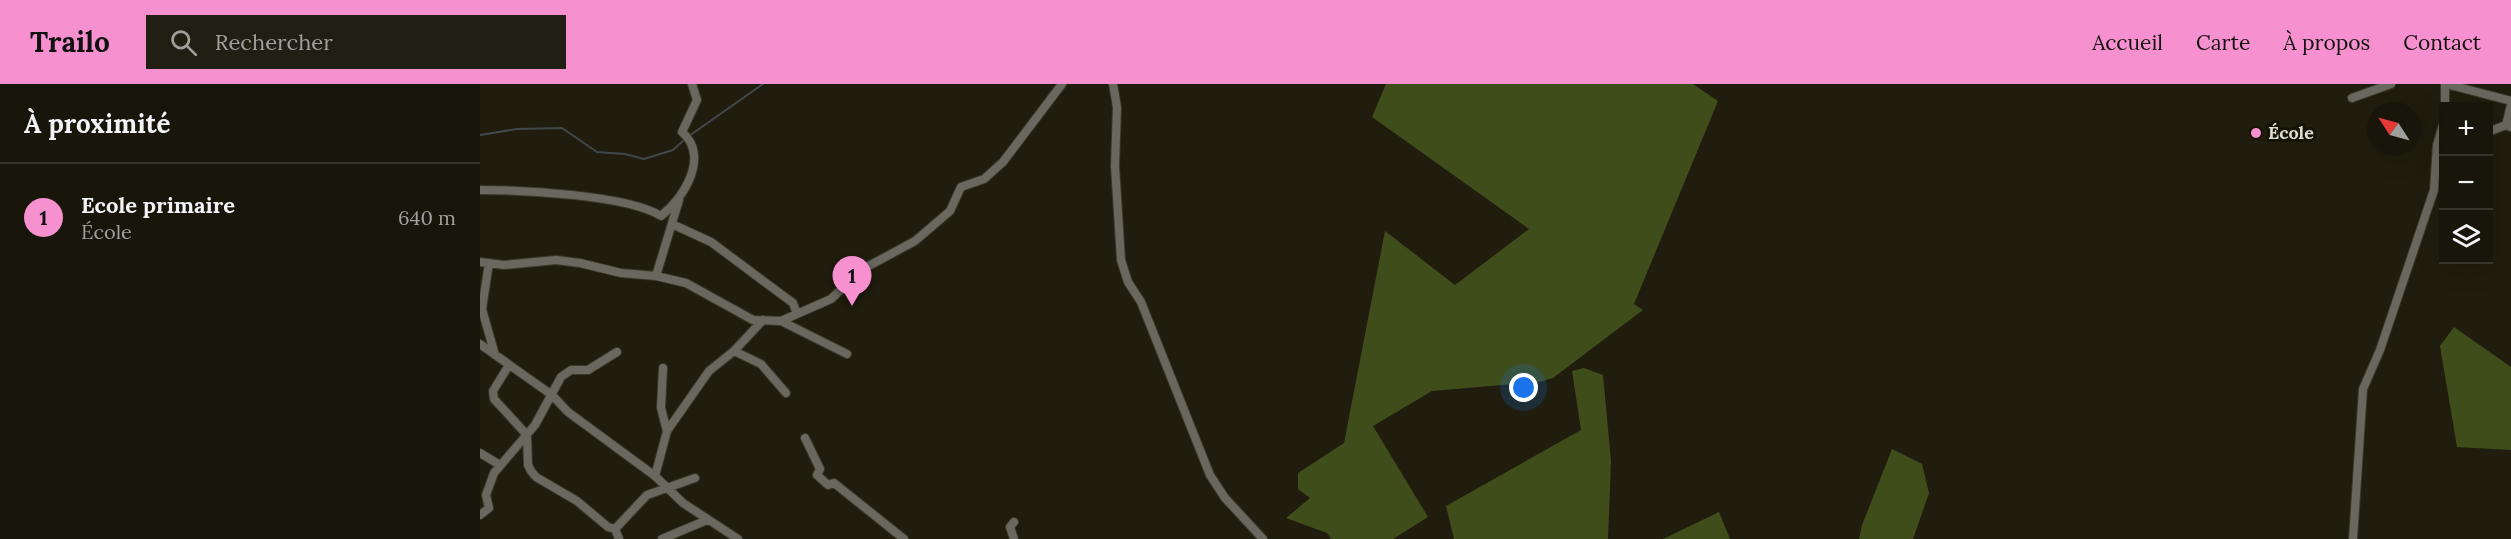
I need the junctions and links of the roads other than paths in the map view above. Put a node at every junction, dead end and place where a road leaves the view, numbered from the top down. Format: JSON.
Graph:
{"nodes":[{"id":1,"x":692,"y":84,"type":"edge"},
{"id":2,"x":1062,"y":84,"type":"edge"},
{"id":3,"x":1113,"y":84,"type":"edge"},
{"id":4,"x":2391,"y":84,"type":"edge"},
{"id":5,"x":2446,"y":84,"type":"edge"},
{"id":6,"x":2352,"y":98,"type":"dead end"},
{"id":7,"x":2445,"y":102,"type":"edge"},
{"id":8,"x":2511,"y":103,"type":"edge"},
{"id":9,"x":2509,"y":126,"type":"edge"},
{"id":10,"x":2493,"y":130,"type":"edge"},
{"id":11,"x":2439,"y":138,"type":"edge"},
{"id":12,"x":480,"y":190,"type":"edge"},
{"id":13,"x":680,"y":194,"type":"junction"},
{"id":14,"x":672,"y":224,"type":"junction"},
{"id":15,"x":480,"y":262,"type":"edge"},
{"id":16,"x":489,"y":263,"type":"junction"},
{"id":17,"x":656,"y":276,"type":"junction"},
{"id":18,"x":797,"y":314,"type":"junction"},
{"id":19,"x":763,"y":320,"type":"junction"},
{"id":20,"x":781,"y":321,"type":"junction"},
{"id":21,"x":480,"y":344,"type":"edge"},
{"id":22,"x":734,"y":351,"type":"junction"},
{"id":23,"x":617,"y":352,"type":"dead end"},
{"id":24,"x":847,"y":354,"type":"dead end"},
{"id":25,"x":495,"y":355,"type":"junction"},
{"id":26,"x":509,"y":365,"type":"junction"},
{"id":27,"x":663,"y":368,"type":"dead end"},
{"id":28,"x":786,"y":393,"type":"dead end"},
{"id":29,"x":552,"y":395,"type":"junction"},
{"id":30,"x":667,"y":431,"type":"junction"},
{"id":31,"x":527,"y":435,"type":"junction"},
{"id":32,"x":805,"y":438,"type":"dead end"},
{"id":33,"x":480,"y":453,"type":"edge"},
{"id":34,"x":500,"y":465,"type":"junction"},
{"id":35,"x":655,"y":476,"type":"junction"},
{"id":36,"x":695,"y":478,"type":"dead end"},
{"id":37,"x":664,"y":487,"type":"junction"},
{"id":38,"x":480,"y":515,"type":"edge"},
{"id":39,"x":707,"y":520,"type":"junction"},
{"id":40,"x":1014,"y":522,"type":"dead end"},
{"id":41,"x":615,"y":529,"type":"junction"},
{"id":42,"x":732,"y":538,"type":"edge"},
{"id":43,"x":619,"y":539,"type":"edge"},
{"id":44,"x":662,"y":539,"type":"edge"},
{"id":45,"x":904,"y":539,"type":"edge"},
{"id":46,"x":1014,"y":539,"type":"edge"},
{"id":47,"x":1263,"y":539,"type":"edge"},
{"id":48,"x":2353,"y":539,"type":"edge"}],
"edges":[{"from":1,"to":13,"type":"street"},
{"from":2,"to":18,"type":"street"},
{"from":3,"to":47,"type":"street"},
{"from":4,"to":6,"type":"street"},
{"from":5,"to":7,"type":"street"},
{"from":5,"to":8,"type":"street"},
{"from":8,"to":9,"type":"street"},
{"from":9,"to":10,"type":"street"},
{"from":11,"to":48,"type":"street"},
{"from":12,"to":13,"type":"street"},
{"from":13,"to":14,"type":"street"},
{"from":14,"to":17,"type":"street"},
{"from":14,"to":18,"type":"street"},
{"from":15,"to":16,"type":"street"},
{"from":16,"to":17,"type":"street"},
{"from":16,"to":25,"type":"street"},
{"from":17,"to":19,"type":"street"},
{"from":18,"to":20,"type":"street"},
{"from":19,"to":20,"type":"street"},
{"from":19,"to":22,"type":"street"},
{"from":20,"to":24,"type":"street"},
{"from":21,"to":25,"type":"street"},
{"from":22,"to":28,"type":"street"},
{"from":22,"to":30,"type":"street"},
{"from":23,"to":29,"type":"street"},
{"from":25,"to":26,"type":"street"},
{"from":26,"to":29,"type":"street"},
{"from":26,"to":31,"type":"street"},
{"from":27,"to":30,"type":"street"},
{"from":29,"to":31,"type":"street"},
{"from":29,"to":35,"type":"street"},
{"from":30,"to":35,"type":"street"},
{"from":31,"to":34,"type":"street"},
{"from":31,"to":41,"type":"street"},
{"from":32,"to":45,"type":"street"},
{"from":33,"to":34,"type":"street"},
{"from":34,"to":38,"type":"street"},
{"from":35,"to":37,"type":"street"},
{"from":36,"to":37,"type":"street"},
{"from":37,"to":39,"type":"street"},
{"from":37,"to":41,"type":"street"},
{"from":39,"to":42,"type":"street"},
{"from":39,"to":44,"type":"street"},
{"from":40,"to":46,"type":"street"},
{"from":41,"to":43,"type":"street"}]}
